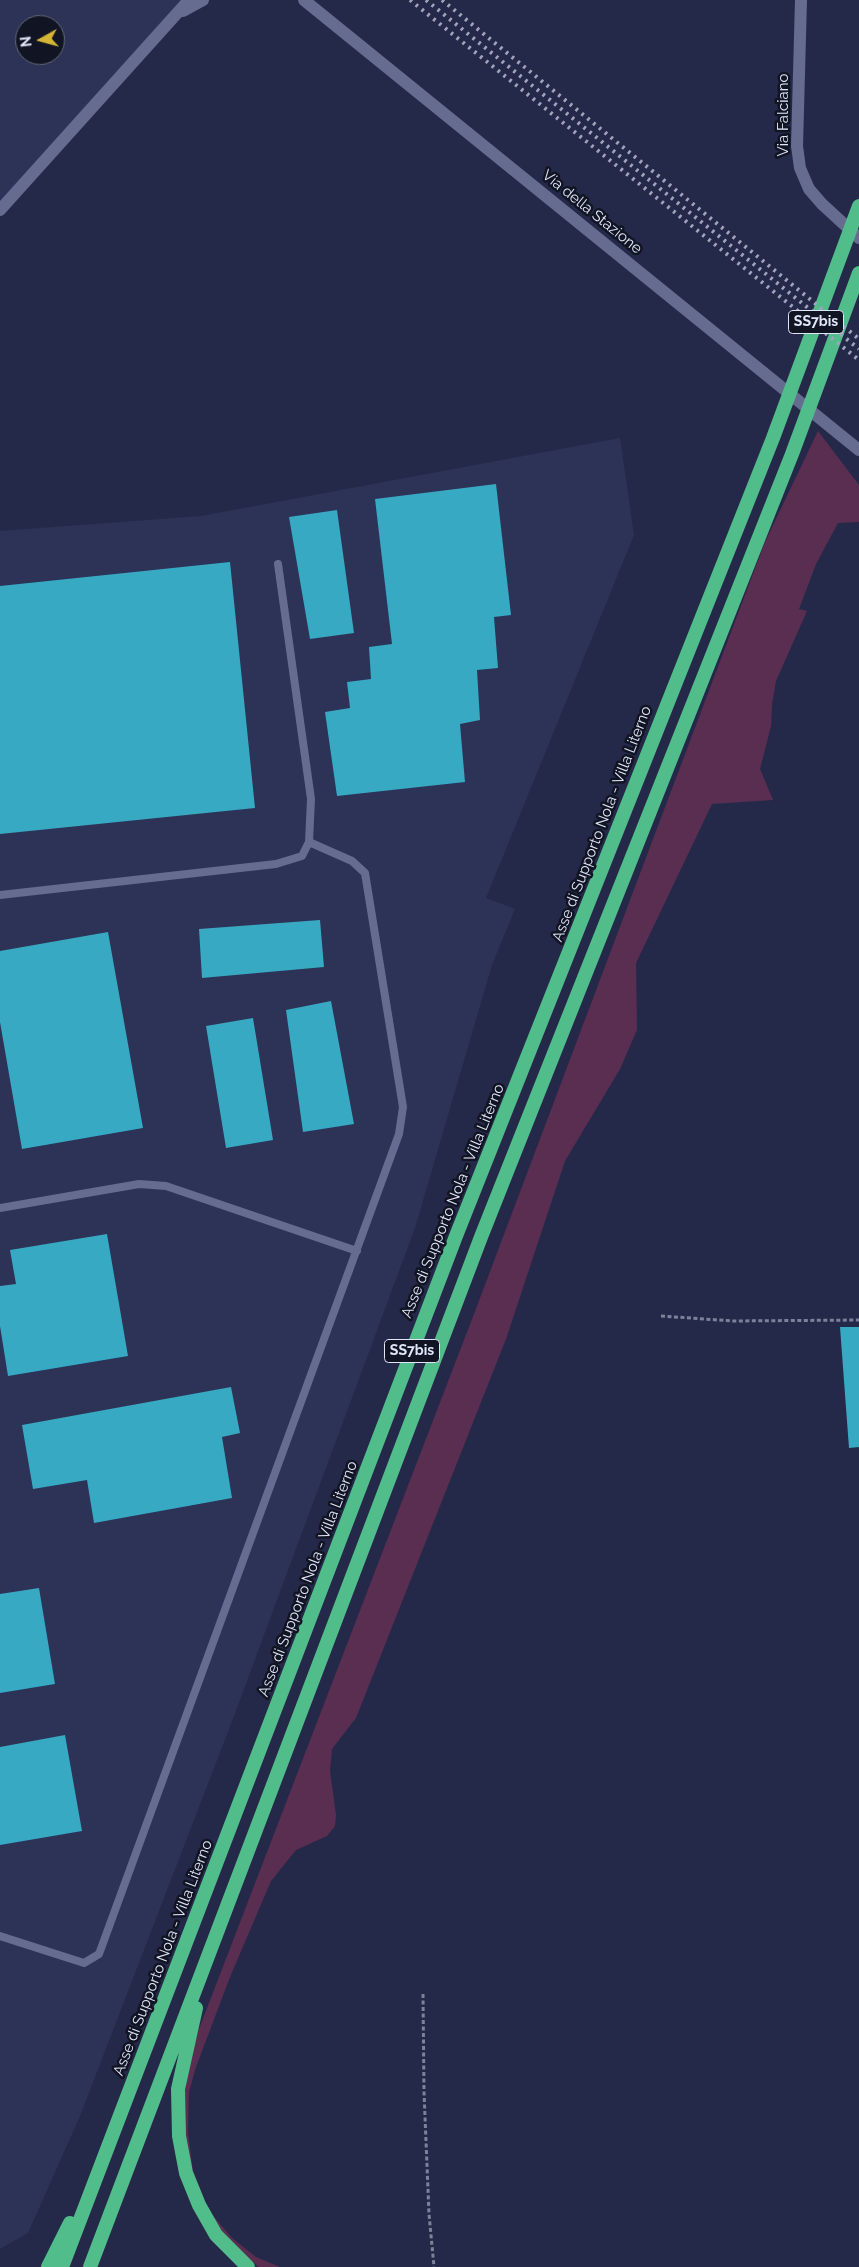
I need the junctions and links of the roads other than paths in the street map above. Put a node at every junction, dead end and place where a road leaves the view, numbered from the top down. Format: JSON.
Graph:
{"nodes":[{"id":1,"x":181,"y":0,"type":"edge"},
{"id":2,"x":189,"y":0,"type":"edge"},
{"id":3,"x":203,"y":0,"type":"edge"},
{"id":4,"x":304,"y":0,"type":"edge"},
{"id":5,"x":802,"y":0,"type":"edge"},
{"id":6,"x":176,"y":14,"type":"junction"},
{"id":7,"x":859,"y":206,"type":"edge"},
{"id":8,"x":0,"y":210,"type":"edge"},
{"id":9,"x":859,"y":238,"type":"edge"},
{"id":10,"x":859,"y":273,"type":"edge"},
{"id":11,"x":859,"y":450,"type":"edge"},
{"id":12,"x":278,"y":564,"type":"dead end"},
{"id":13,"x":309,"y":842,"type":"junction"},
{"id":14,"x":0,"y":895,"type":"edge"},
{"id":15,"x":0,"y":1208,"type":"edge"},
{"id":16,"x":357,"y":1251,"type":"junction"},
{"id":17,"x":0,"y":1936,"type":"edge"},
{"id":18,"x":204,"y":1966,"type":"junction"},
{"id":19,"x":134,"y":2079,"type":"junction"},
{"id":20,"x":48,"y":2267,"type":"edge"},
{"id":21,"x":62,"y":2267,"type":"edge"},
{"id":22,"x":90,"y":2267,"type":"edge"},
{"id":23,"x":248,"y":2267,"type":"edge"}],
"edges":[{"from":1,"to":6,"type":"street"},
{"from":2,"to":6,"type":"street"},
{"from":3,"to":6,"type":"street"},
{"from":4,"to":11,"type":"street","name":"Via della Stazione"},
{"from":5,"to":9,"type":"street","name":"Via Falciano"},
{"from":6,"to":8,"type":"street"},
{"from":7,"to":19,"type":"highway","name":"Asse di Supporto Nola - Villa Literno","number":"SS7bis"},
{"from":10,"to":18,"type":"highway","number":"SS7bis"},
{"from":12,"to":13,"type":"lane"},
{"from":13,"to":14,"type":"lane"},
{"from":13,"to":16,"type":"lane"},
{"from":15,"to":16,"type":"lane"},
{"from":16,"to":17,"type":"lane"},
{"from":18,"to":22,"type":"highway","number":"SS7bis"},
{"from":18,"to":23,"type":"highway"},
{"from":19,"to":20,"type":"highway"},
{"from":19,"to":21,"type":"highway","name":"Asse di Supporto Nola - Villa Literno","number":"SS7bis"}]}
